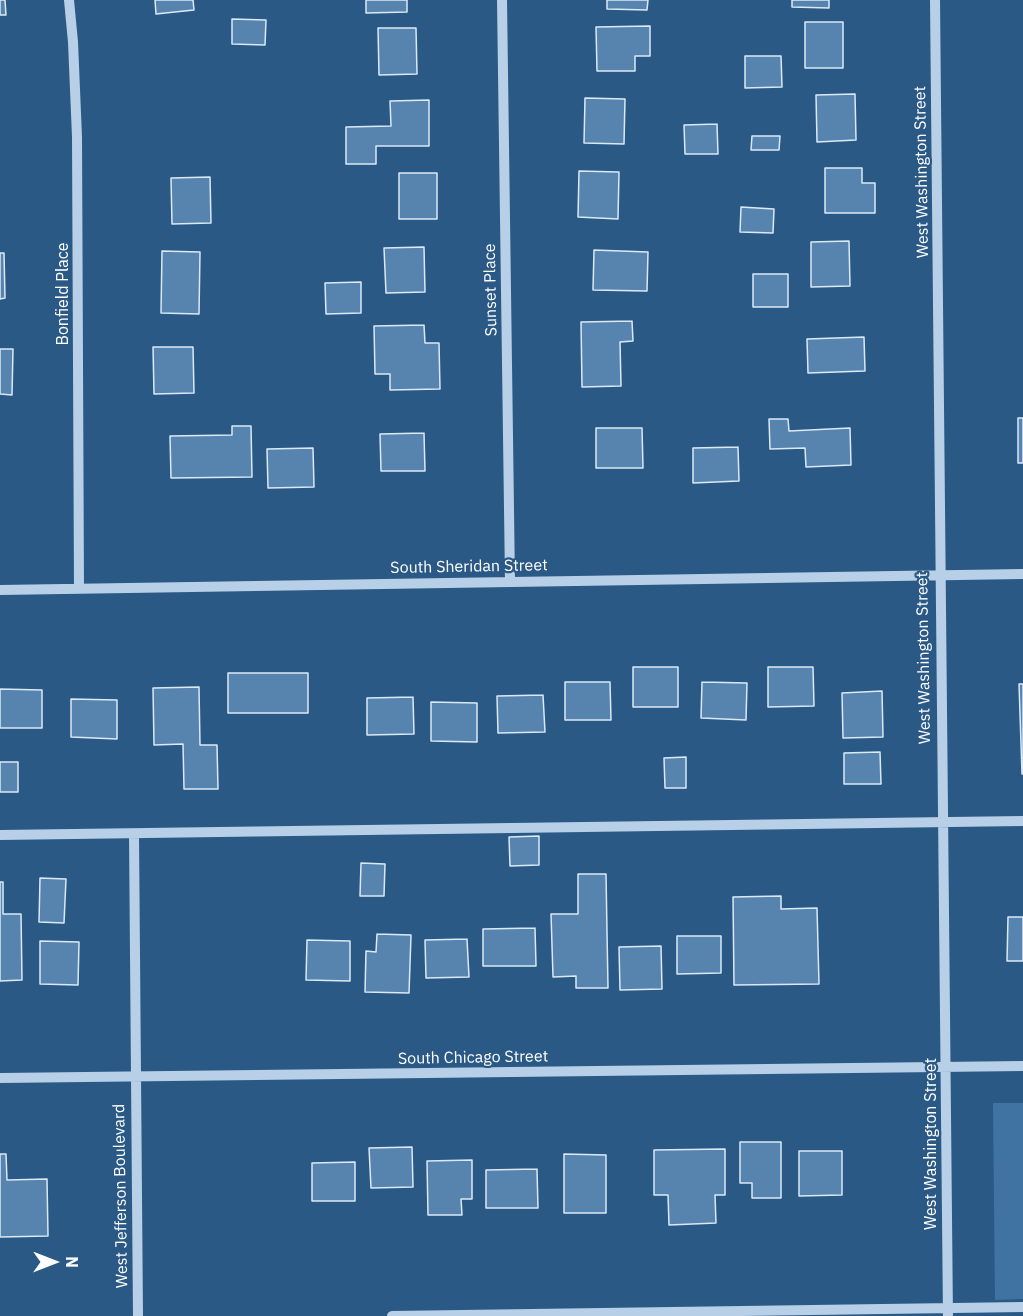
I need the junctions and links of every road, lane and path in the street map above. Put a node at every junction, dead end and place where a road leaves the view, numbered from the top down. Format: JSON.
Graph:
{"nodes":[{"id":1,"x":69,"y":0,"type":"edge"},
{"id":2,"x":502,"y":0,"type":"edge"},
{"id":3,"x":935,"y":0,"type":"edge"},
{"id":4,"x":1023,"y":574,"type":"edge"},
{"id":5,"x":938,"y":575,"type":"junction"},
{"id":6,"x":510,"y":581,"type":"junction"},
{"id":7,"x":79,"y":589,"type":"junction"},
{"id":8,"x":0,"y":590,"type":"edge"},
{"id":9,"x":1023,"y":821,"type":"edge"},
{"id":10,"x":941,"y":822,"type":"junction"},
{"id":11,"x":134,"y":834,"type":"junction"},
{"id":12,"x":0,"y":835,"type":"edge"},
{"id":13,"x":1023,"y":1066,"type":"edge"},
{"id":14,"x":946,"y":1068,"type":"junction"},
{"id":15,"x":135,"y":1076,"type":"junction"},
{"id":16,"x":0,"y":1078,"type":"edge"},
{"id":17,"x":1023,"y":1307,"type":"edge"},
{"id":18,"x":948,"y":1312,"type":"edge"},
{"id":19,"x":138,"y":1316,"type":"edge"},
{"id":20,"x":392,"y":1316,"type":"edge"}],
"edges":[{"from":1,"to":7,"type":"street","name":"Bonfield Place"},
{"from":2,"to":6,"type":"street","name":"Sunset Place"},
{"from":3,"to":5,"type":"street","name":"West Washington Street"},
{"from":4,"to":5,"type":"street","name":"South Sheridan Street"},
{"from":5,"to":6,"type":"street","name":"South Sheridan Street"},
{"from":5,"to":10,"type":"street","name":"West Washington Street"},
{"from":6,"to":7,"type":"street","name":"South Sheridan Street"},
{"from":7,"to":8,"type":"street","name":"South Sheridan Street"},
{"from":9,"to":10,"type":"street"},
{"from":10,"to":11,"type":"street"},
{"from":10,"to":14,"type":"street","name":"West Washington Street"},
{"from":11,"to":12,"type":"street"},
{"from":11,"to":15,"type":"street","name":"West Jefferson Boulevard"},
{"from":13,"to":14,"type":"street","name":"South Chicago Street"},
{"from":14,"to":15,"type":"street","name":"South Chicago Street"},
{"from":14,"to":18,"type":"street","name":"West Washington Street"},
{"from":15,"to":16,"type":"street","name":"South Chicago Street"},
{"from":15,"to":19,"type":"street","name":"West Jefferson Boulevard"},
{"from":17,"to":18,"type":"street"},
{"from":18,"to":20,"type":"street"}]}
